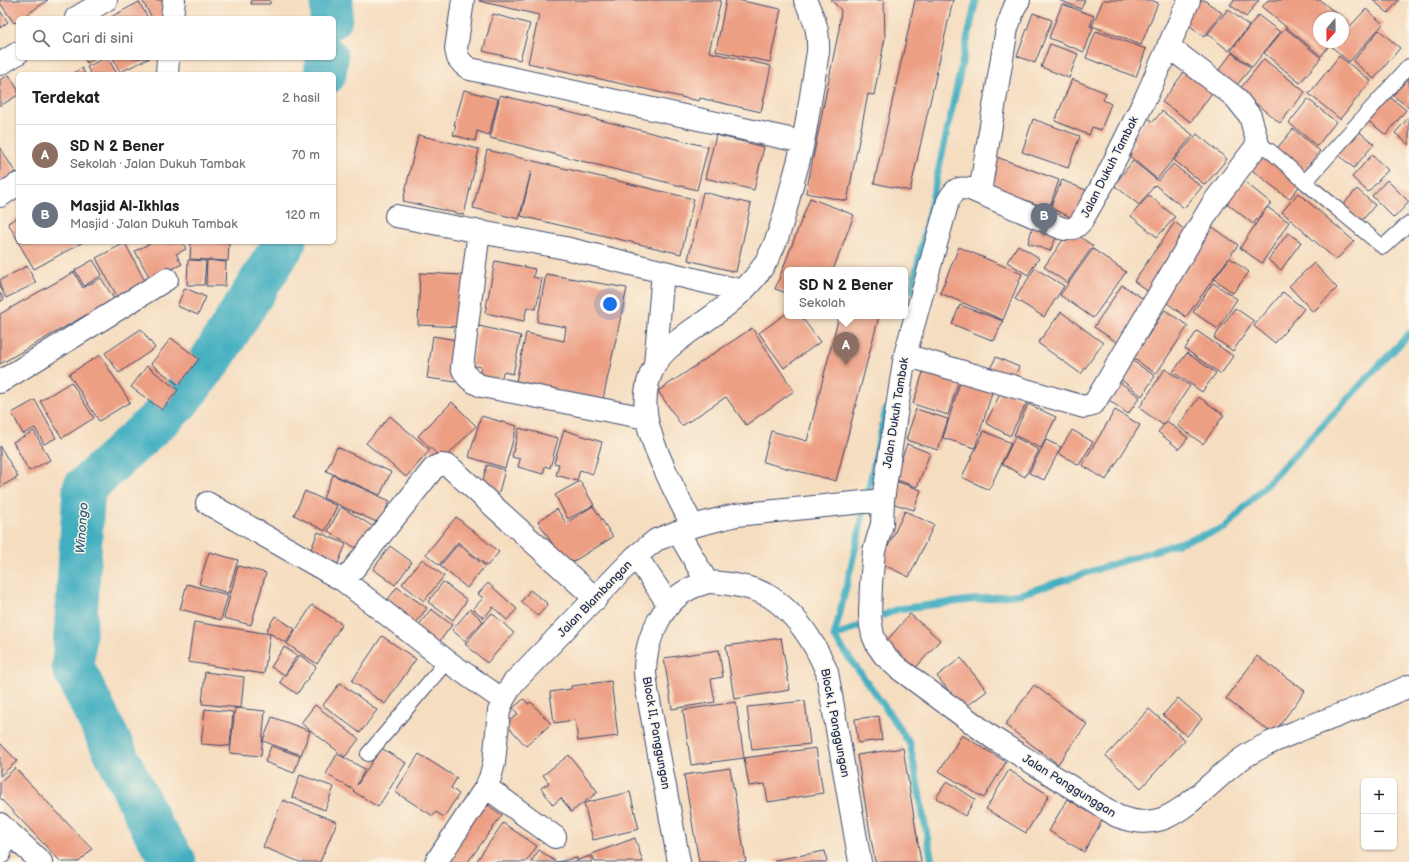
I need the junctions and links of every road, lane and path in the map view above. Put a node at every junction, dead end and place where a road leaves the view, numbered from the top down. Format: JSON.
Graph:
{"nodes":[{"id":1,"x":106,"y":0,"type":"edge"},
{"id":2,"x":174,"y":0,"type":"edge"},
{"id":3,"x":463,"y":0,"type":"edge"},
{"id":4,"x":805,"y":0,"type":"edge"},
{"id":5,"x":1019,"y":0,"type":"edge"},
{"id":6,"x":1189,"y":0,"type":"edge"},
{"id":7,"x":79,"y":16,"type":"edge"},
{"id":8,"x":172,"y":16,"type":"edge"},
{"id":9,"x":1168,"y":46,"type":"junction"},
{"id":10,"x":16,"y":54,"type":"edge"},
{"id":11,"x":168,"y":60,"type":"edge"},
{"id":12,"x":0,"y":64,"type":"edge"},
{"id":13,"x":1409,"y":66,"type":"edge"},
{"id":14,"x":167,"y":72,"type":"edge"},
{"id":15,"x":803,"y":142,"type":"junction"},
{"id":16,"x":1258,"y":144,"type":"junction"},
{"id":17,"x":1305,"y":182,"type":"junction"},
{"id":18,"x":16,"y":185,"type":"edge"},
{"id":19,"x":980,"y":192,"type":"junction"},
{"id":20,"x":0,"y":196,"type":"edge"},
{"id":21,"x":396,"y":216,"type":"dead end"},
{"id":22,"x":1409,"y":223,"type":"edge"},
{"id":23,"x":479,"y":231,"type":"junction"},
{"id":24,"x":663,"y":272,"type":"junction"},
{"id":25,"x":167,"y":278,"type":"dead end"},
{"id":26,"x":743,"y":291,"type":"junction"},
{"id":27,"x":905,"y":355,"type":"junction"},
{"id":28,"x":655,"y":365,"type":"junction"},
{"id":29,"x":0,"y":382,"type":"edge"},
{"id":30,"x":646,"y":418,"type":"junction"},
{"id":31,"x":869,"y":502,"type":"junction"},
{"id":32,"x":208,"y":504,"type":"dead end"},
{"id":33,"x":685,"y":529,"type":"junction"},
{"id":34,"x":636,"y":556,"type":"junction"},
{"id":35,"x":344,"y":581,"type":"junction"},
{"id":36,"x":707,"y":582,"type":"junction"},
{"id":37,"x":596,"y":599,"type":"junction"},
{"id":38,"x":669,"y":605,"type":"junction"},
{"id":39,"x":447,"y":661,"type":"junction"},
{"id":40,"x":1409,"y":686,"type":"edge"},
{"id":41,"x":503,"y":700,"type":"junction"},
{"id":42,"x":368,"y":754,"type":"dead end"},
{"id":43,"x":486,"y":787,"type":"junction"},
{"id":44,"x":3,"y":827,"type":"edge"},
{"id":45,"x":555,"y":837,"type":"dead end"},
{"id":46,"x":0,"y":853,"type":"edge"},
{"id":47,"x":41,"y":862,"type":"edge"},
{"id":48,"x":436,"y":862,"type":"edge"},
{"id":49,"x":679,"y":862,"type":"edge"},
{"id":50,"x":860,"y":862,"type":"edge"}],
"edges":[{"from":1,"to":7,"type":"street"},
{"from":2,"to":8,"type":"street"},
{"from":3,"to":15,"type":"street"},
{"from":4,"to":15,"type":"street"},
{"from":5,"to":19,"type":"street"},
{"from":6,"to":9,"type":"street","name":"Jalan Dukuh Tambak"},
{"from":9,"to":16,"type":"street"},
{"from":9,"to":19,"type":"street","name":"Jalan Dukuh Tambak"},
{"from":10,"to":12,"type":"street"},
{"from":11,"to":14,"type":"street"},
{"from":13,"to":17,"type":"lane"},
{"from":15,"to":26,"type":"street"},
{"from":16,"to":17,"type":"lane"},
{"from":16,"to":27,"type":"street"},
{"from":17,"to":22,"type":"lane"},
{"from":18,"to":20,"type":"street"},
{"from":19,"to":27,"type":"street","name":"Jalan Dukuh Tambak"},
{"from":21,"to":23,"type":"street"},
{"from":23,"to":24,"type":"street"},
{"from":23,"to":30,"type":"street"},
{"from":24,"to":26,"type":"street"},
{"from":24,"to":28,"type":"street"},
{"from":25,"to":29,"type":"street"},
{"from":26,"to":28,"type":"street"},
{"from":27,"to":31,"type":"street","name":"Jalan Dukuh Tambak"},
{"from":28,"to":30,"type":"street"},
{"from":30,"to":33,"type":"street"},
{"from":31,"to":33,"type":"street","name":"Jalan Blambangan"},
{"from":31,"to":40,"type":"street","name":"Jalan Panggunggan"},
{"from":32,"to":35,"type":"street"},
{"from":33,"to":34,"type":"street","name":"Jalan Blambangan"},
{"from":33,"to":36,"type":"street"},
{"from":34,"to":37,"type":"street","name":"Jalan Blambangan"},
{"from":34,"to":38,"type":"street"},
{"from":35,"to":37,"type":"street"},
{"from":35,"to":39,"type":"street"},
{"from":36,"to":38,"type":"street","name":"Block II, Panggungan"},
{"from":36,"to":50,"type":"street","name":"Block I, Panggungan"},
{"from":37,"to":41,"type":"street","name":"Jalan Blambangan"},
{"from":38,"to":49,"type":"street","name":"Block II, Panggungan"},
{"from":39,"to":41,"type":"street"},
{"from":39,"to":42,"type":"lane"},
{"from":41,"to":43,"type":"street","name":"Jalan Blambangan"},
{"from":43,"to":45,"type":"street"},
{"from":43,"to":48,"type":"street","name":"Jalan Blambangan"},
{"from":44,"to":46,"type":"street"},
{"from":44,"to":47,"type":"street"}]}
